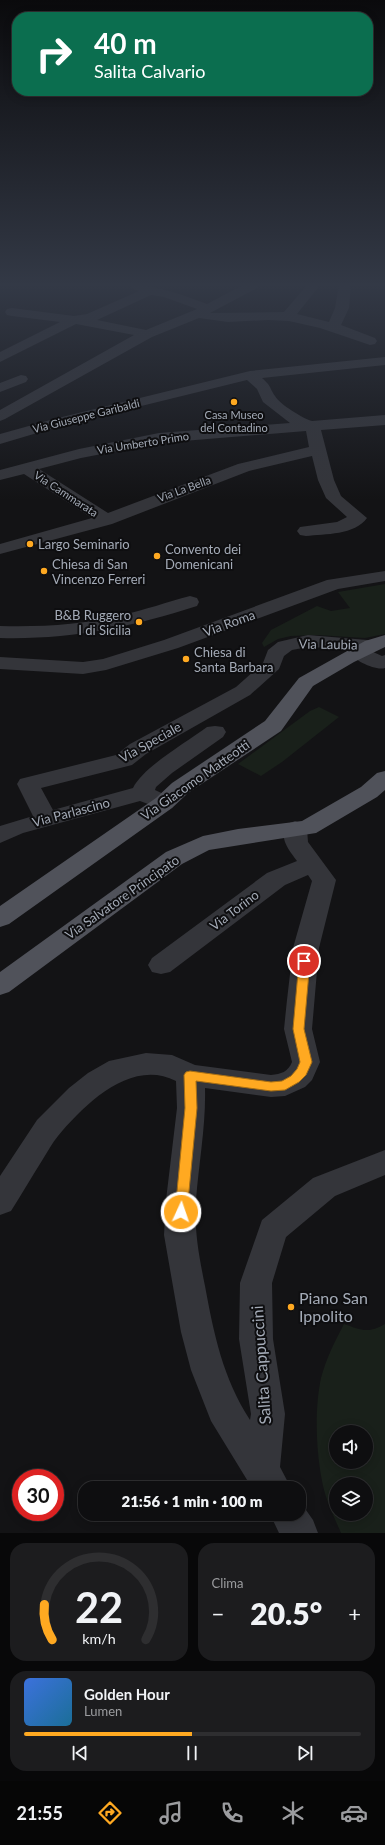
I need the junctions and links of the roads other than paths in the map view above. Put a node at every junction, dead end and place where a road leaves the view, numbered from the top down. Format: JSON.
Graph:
{"nodes":[{"id":1,"x":107,"y":357,"type":"edge"},
{"id":2,"x":385,"y":361,"type":"edge"},
{"id":3,"x":250,"y":375,"type":"junction"},
{"id":4,"x":21,"y":379,"type":"dead end"},
{"id":5,"x":0,"y":388,"type":"edge"},
{"id":6,"x":0,"y":416,"type":"edge"},
{"id":7,"x":385,"y":420,"type":"edge"},
{"id":8,"x":312,"y":426,"type":"junction"},
{"id":9,"x":0,"y":439,"type":"edge"},
{"id":10,"x":319,"y":449,"type":"junction"},
{"id":11,"x":26,"y":468,"type":"junction"},
{"id":12,"x":0,"y":475,"type":"edge"},
{"id":13,"x":106,"y":520,"type":"junction"},
{"id":14,"x":306,"y":531,"type":"dead end"},
{"id":15,"x":0,"y":549,"type":"edge"},
{"id":16,"x":385,"y":576,"type":"edge"},
{"id":17,"x":190,"y":602,"type":"dead end"},
{"id":18,"x":4,"y":632,"type":"edge"},
{"id":19,"x":375,"y":650,"type":"edge"},
{"id":20,"x":0,"y":663,"type":"edge"},
{"id":21,"x":272,"y":665,"type":"joint"},
{"id":22,"x":215,"y":732,"type":"dead end"},
{"id":23,"x":385,"y":778,"type":"edge"},
{"id":24,"x":142,"y":793,"type":"junction"},
{"id":25,"x":164,"y":803,"type":"junction"},
{"id":26,"x":46,"y":819,"type":"junction"},
{"id":27,"x":294,"y":829,"type":"junction"},
{"id":28,"x":0,"y":835,"type":"edge"},
{"id":29,"x":312,"y":864,"type":"junction"},
{"id":30,"x":0,"y":918,"type":"edge"},
{"id":31,"x":161,"y":965,"type":"dead end"},
{"id":32,"x":0,"y":985,"type":"edge"},
{"id":33,"x":190,"y":1075,"type":"junction"},
{"id":34,"x":385,"y":1162,"type":"edge"},
{"id":35,"x":0,"y":1202,"type":"edge"},
{"id":36,"x":268,"y":1479,"type":"edge"},
{"id":37,"x":292,"y":1521,"type":"edge"},
{"id":38,"x":300,"y":1533,"type":"edge"}],
"edges":[{"from":1,"to":6,"type":"street"},
{"from":2,"to":3,"type":"street","name":"Via Giuseppe Garibaldi"},
{"from":3,"to":8,"type":"street"},
{"from":3,"to":9,"type":"street","name":"Via Giuseppe Garibaldi"},
{"from":4,"to":5,"type":"street"},
{"from":7,"to":8,"type":"street","name":"Via Umberto Primo"},
{"from":8,"to":10,"type":"street"},
{"from":8,"to":11,"type":"street","name":"Via Umberto Primo"},
{"from":10,"to":13,"type":"street","name":"Via La Bella"},
{"from":10,"to":14,"type":"street"},
{"from":11,"to":12,"type":"street","name":"Via Umberto Primo"},
{"from":11,"to":13,"type":"street","name":"Via Cammarata"},
{"from":13,"to":15,"type":"street","name":"Via La Bella"},
{"from":16,"to":20,"type":"street","name":"Via Roma"},
{"from":17,"to":18,"type":"street"},
{"from":19,"to":21,"type":"street","name":"Via Laubia"},
{"from":19,"to":25,"type":"main road","name":"Via Giacomo Matteotti"},
{"from":21,"to":26,"type":"street","name":"Via Speciale"},
{"from":22,"to":24,"type":"street"},
{"from":23,"to":27,"type":"main road","name":"Via Salvatore Principato"},
{"from":24,"to":25,"type":"street"},
{"from":24,"to":26,"type":"street","name":"Via Parlascino"},
{"from":25,"to":30,"type":"main road","name":"Via Giacomo Matteotti"},
{"from":26,"to":28,"type":"street","name":"Via Parlascino"},
{"from":27,"to":29,"type":"street"},
{"from":27,"to":32,"type":"main road","name":"Via Salvatore Principato"},
{"from":29,"to":31,"type":"street","name":"Via Torino"},
{"from":29,"to":33,"type":"street"},
{"from":33,"to":35,"type":"street"},
{"from":33,"to":36,"type":"street"},
{"from":34,"to":36,"type":"street","name":"Salita Cappuccini"},
{"from":37,"to":38,"type":"street"}]}
